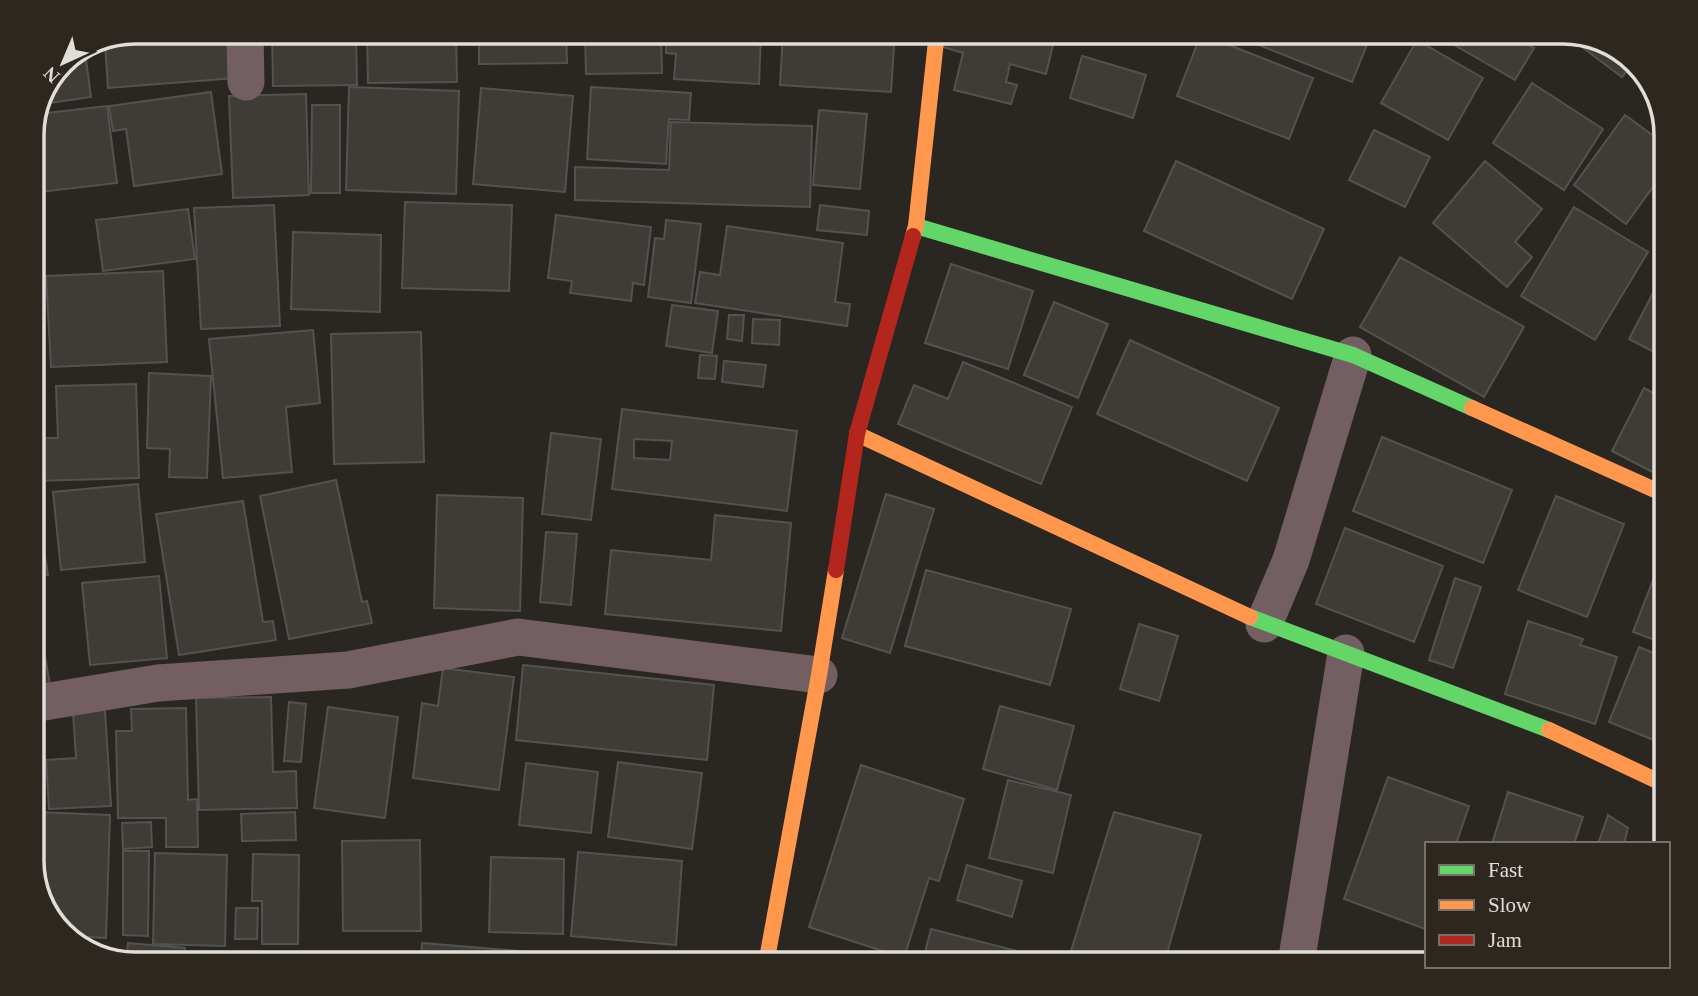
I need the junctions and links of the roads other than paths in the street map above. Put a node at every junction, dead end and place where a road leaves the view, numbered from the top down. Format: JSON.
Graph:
{"nodes":[{"id":1,"x":245,"y":44,"type":"edge"},
{"id":2,"x":936,"y":44,"type":"edge"},
{"id":3,"x":246,"y":82,"type":"dead end"},
{"id":4,"x":916,"y":226,"type":"junction"},
{"id":5,"x":1353,"y":355,"type":"junction"},
{"id":6,"x":857,"y":435,"type":"junction"},
{"id":7,"x":1654,"y":490,"type":"edge"},
{"id":8,"x":1264,"y":624,"type":"junction"},
{"id":9,"x":1346,"y":653,"type":"junction"},
{"id":10,"x":819,"y":675,"type":"junction"},
{"id":11,"x":44,"y":703,"type":"edge"},
{"id":12,"x":1654,"y":779,"type":"edge"},
{"id":13,"x":768,"y":952,"type":"edge"},
{"id":14,"x":1298,"y":952,"type":"edge"}],
"edges":[{"from":1,"to":3,"type":"street"},
{"from":2,"to":4,"type":"street"},
{"from":4,"to":5,"type":"street"},
{"from":4,"to":6,"type":"street"},
{"from":5,"to":7,"type":"street"},
{"from":5,"to":8,"type":"street"},
{"from":6,"to":8,"type":"street"},
{"from":6,"to":10,"type":"street"},
{"from":8,"to":9,"type":"street"},
{"from":9,"to":12,"type":"street"},
{"from":9,"to":14,"type":"street"},
{"from":10,"to":11,"type":"street"},
{"from":10,"to":13,"type":"street"}]}
